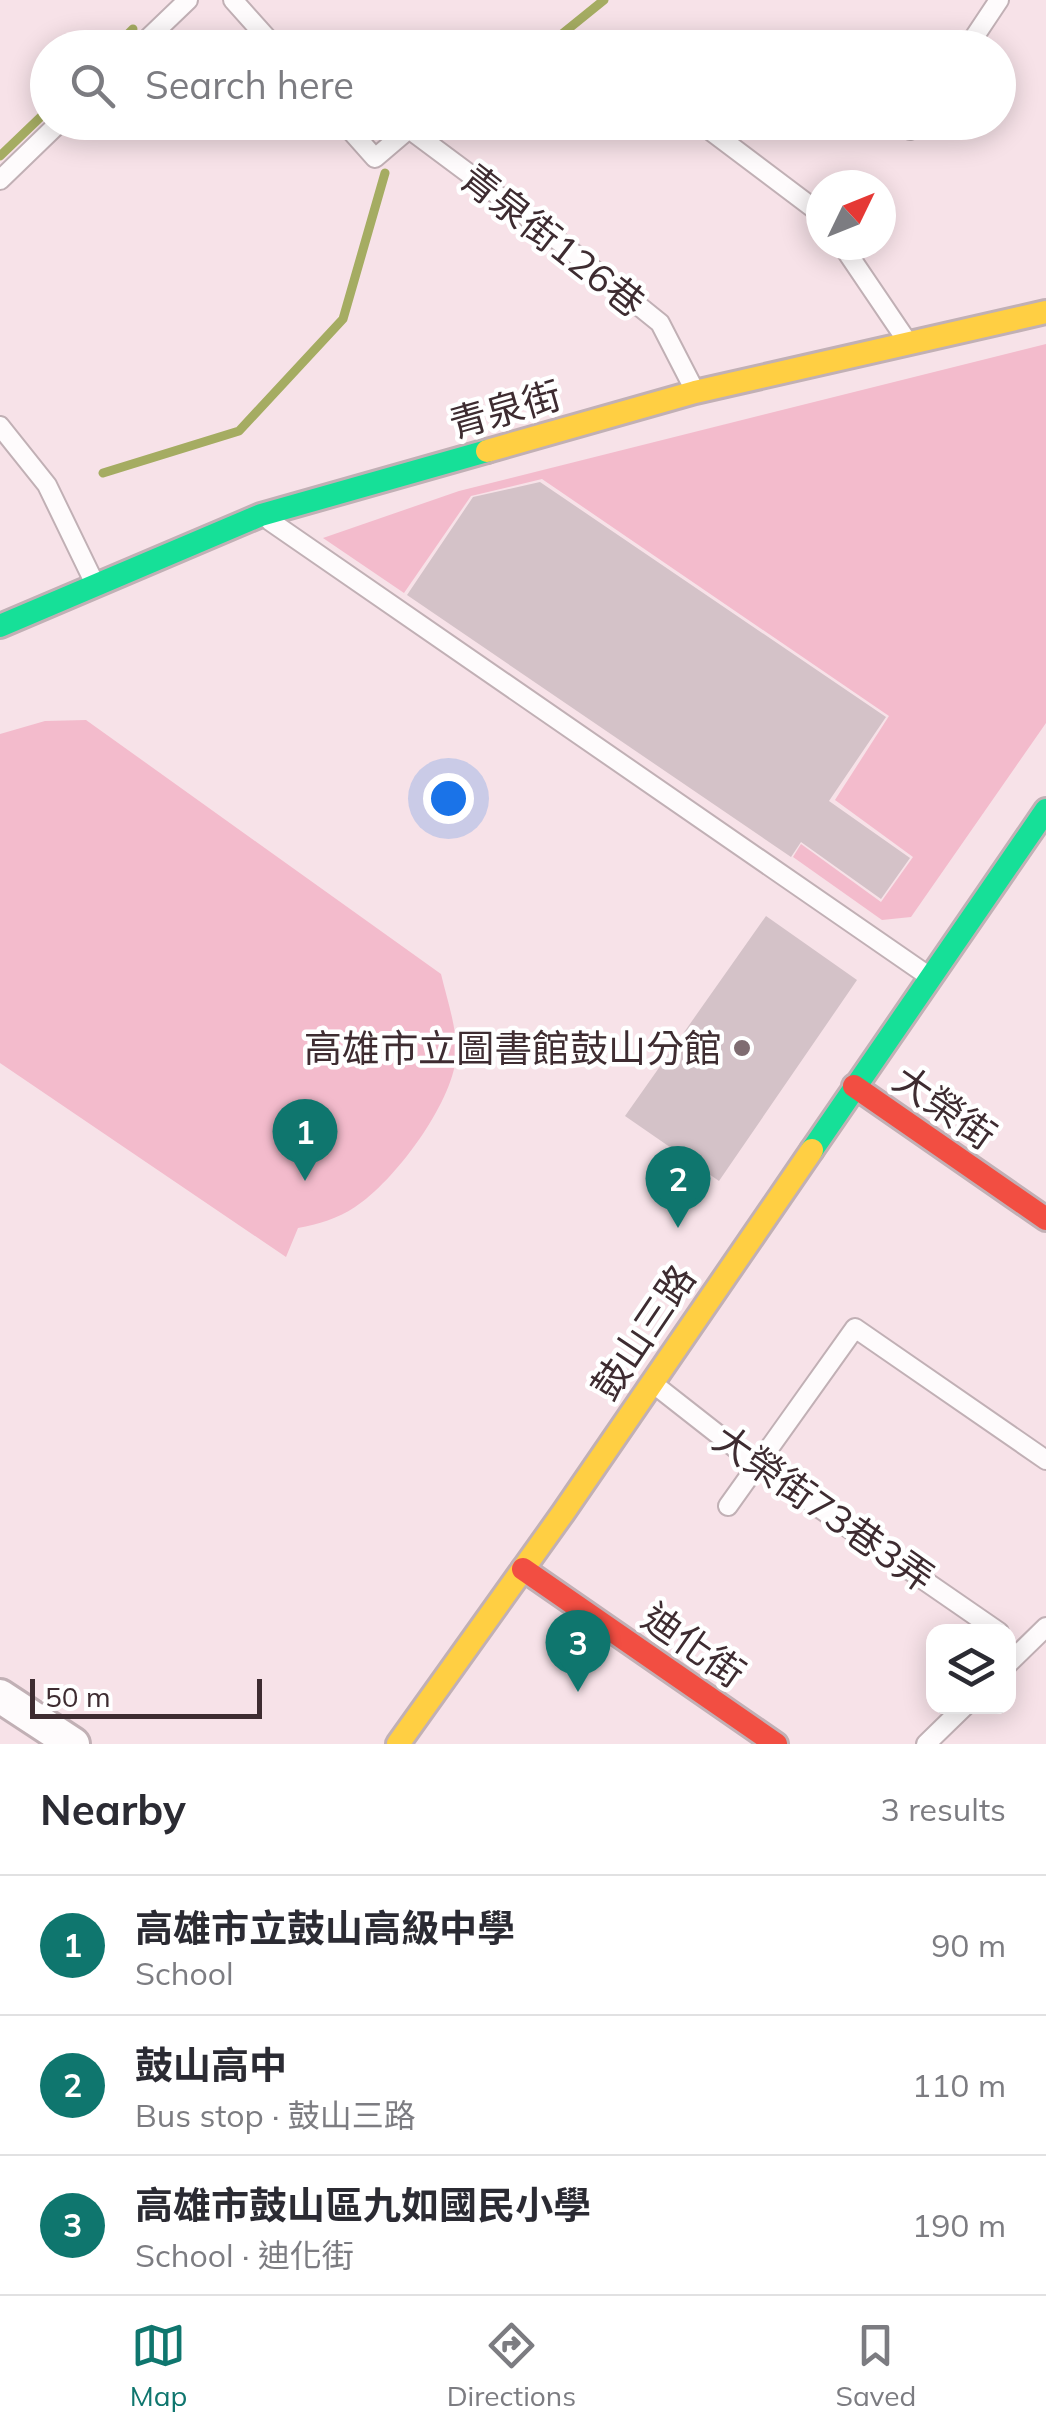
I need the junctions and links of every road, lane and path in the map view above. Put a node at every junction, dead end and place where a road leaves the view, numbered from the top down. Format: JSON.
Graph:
{"nodes":[{"id":1,"x":188,"y":0,"type":"edge"},
{"id":2,"x":233,"y":0,"type":"edge"},
{"id":3,"x":999,"y":0,"type":"edge"},
{"id":4,"x":157,"y":30,"type":"edge"},
{"id":5,"x":260,"y":30,"type":"edge"},
{"id":6,"x":979,"y":30,"type":"edge"},
{"id":7,"x":40,"y":140,"type":"edge"},
{"id":8,"x":359,"y":140,"type":"edge"},
{"id":9,"x":396,"y":140,"type":"edge"},
{"id":10,"x":424,"y":140,"type":"edge"},
{"id":11,"x":723,"y":140,"type":"edge"},
{"id":12,"x":3,"y":173,"type":"edge"},
{"id":13,"x":806,"y":203,"type":"edge"},
{"id":14,"x":852,"y":260,"type":"edge"},
{"id":15,"x":1046,"y":312,"type":"edge"},
{"id":16,"x":910,"y":346,"type":"junction"},
{"id":17,"x":695,"y":392,"type":"junction"},
{"id":18,"x":0,"y":426,"type":"edge"},
{"id":19,"x":261,"y":515,"type":"junction"},
{"id":20,"x":96,"y":584,"type":"junction"},
{"id":21,"x":0,"y":626,"type":"edge"},
{"id":22,"x":1046,"y":810,"type":"edge"},
{"id":23,"x":929,"y":976,"type":"junction"},
{"id":24,"x":854,"y":1086,"type":"junction"},
{"id":25,"x":1046,"y":1218,"type":"edge"},
{"id":26,"x":651,"y":1382,"type":"junction"},
{"id":27,"x":1046,"y":1460,"type":"edge"},
{"id":28,"x":757,"y":1464,"type":"junction"},
{"id":29,"x":728,"y":1506,"type":"dead end"},
{"id":30,"x":524,"y":1569,"type":"junction"},
{"id":31,"x":988,"y":1624,"type":"edge"},
{"id":32,"x":1046,"y":1627,"type":"edge"},
{"id":33,"x":1016,"y":1643,"type":"edge"},
{"id":34,"x":0,"y":1696,"type":"edge"},
{"id":35,"x":957,"y":1714,"type":"edge"},
{"id":36,"x":73,"y":1744,"type":"edge"},
{"id":37,"x":398,"y":1744,"type":"edge"},
{"id":38,"x":776,"y":1744,"type":"edge"},
{"id":39,"x":926,"y":1744,"type":"edge"}],
"edges":[{"from":1,"to":4,"type":"lane"},
{"from":2,"to":5,"type":"lane"},
{"from":3,"to":6,"type":"lane"},
{"from":7,"to":12,"type":"lane"},
{"from":8,"to":9,"type":"lane","name":"青泉街126巷"},
{"from":10,"to":17,"type":"lane","name":"青泉街126巷"},
{"from":11,"to":13,"type":"lane"},
{"from":14,"to":16,"type":"lane"},
{"from":15,"to":16,"type":"street","name":"青泉街"},
{"from":16,"to":17,"type":"street","name":"青泉街"},
{"from":17,"to":19,"type":"street","name":"青泉街"},
{"from":18,"to":20,"type":"lane"},
{"from":19,"to":20,"type":"street","name":"青泉街"},
{"from":19,"to":23,"type":"lane"},
{"from":20,"to":21,"type":"street","name":"青泉街"},
{"from":22,"to":23,"type":"street","name":"鼓山三路"},
{"from":23,"to":24,"type":"street","name":"鼓山三路"},
{"from":24,"to":25,"type":"street","name":"大榮街"},
{"from":24,"to":26,"type":"street","name":"鼓山三路"},
{"from":26,"to":28,"type":"lane","name":"大榮街73巷3弄"},
{"from":26,"to":30,"type":"street","name":"鼓山三路"},
{"from":27,"to":28,"type":"lane"},
{"from":28,"to":29,"type":"lane"},
{"from":28,"to":31,"type":"lane","name":"大榮街73巷3弄"},
{"from":30,"to":37,"type":"street","name":"鼓山三路"},
{"from":30,"to":38,"type":"street","name":"迪化街"},
{"from":32,"to":33,"type":"lane"},
{"from":34,"to":36,"type":"street"},
{"from":35,"to":39,"type":"lane"}]}
